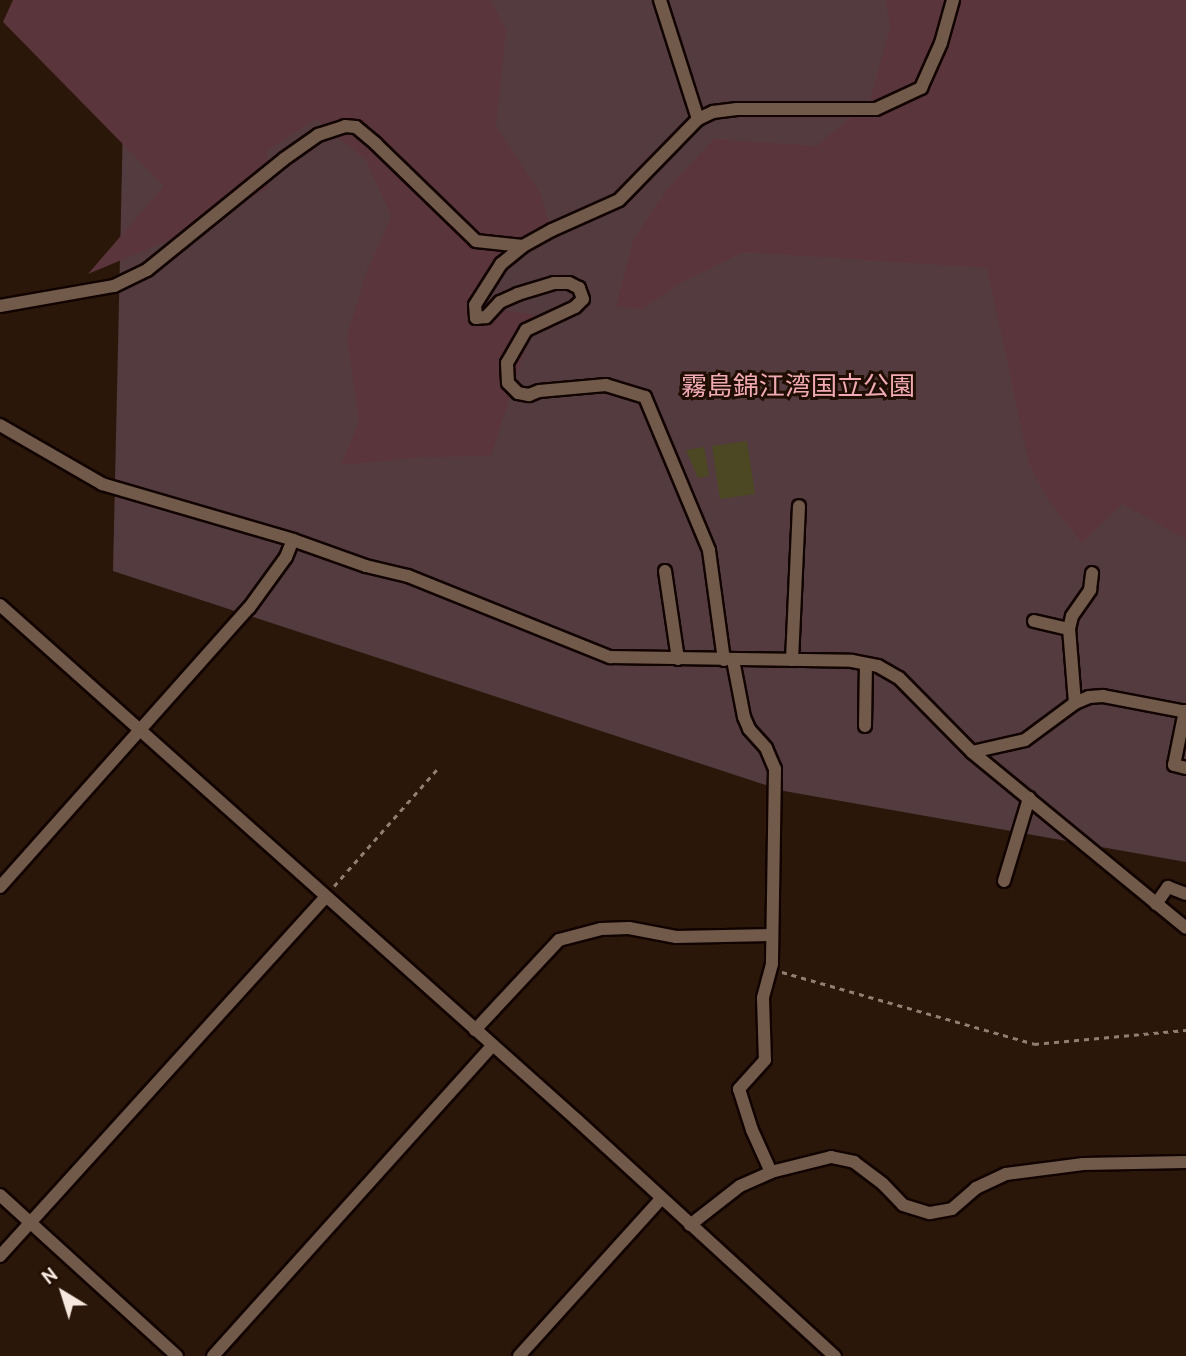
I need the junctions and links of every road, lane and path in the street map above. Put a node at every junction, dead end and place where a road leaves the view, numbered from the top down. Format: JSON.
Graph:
{"nodes":[{"id":1,"x":660,"y":0,"type":"edge"},
{"id":2,"x":953,"y":0,"type":"edge"},
{"id":3,"x":698,"y":119,"type":"junction"},
{"id":4,"x":523,"y":246,"type":"junction"},
{"id":5,"x":0,"y":306,"type":"edge"},
{"id":6,"x":0,"y":425,"type":"edge"},
{"id":7,"x":799,"y":506,"type":"dead end"},
{"id":8,"x":293,"y":540,"type":"junction"},
{"id":9,"x":665,"y":571,"type":"dead end"},
{"id":10,"x":1092,"y":573,"type":"dead end"},
{"id":11,"x":0,"y":605,"type":"edge"},
{"id":12,"x":1034,"y":621,"type":"dead end"},
{"id":13,"x":1069,"y":629,"type":"junction"},
{"id":14,"x":677,"y":659,"type":"junction"},
{"id":15,"x":728,"y":660,"type":"junction"},
{"id":16,"x":792,"y":660,"type":"junction"},
{"id":17,"x":866,"y":664,"type":"junction"},
{"id":18,"x":1075,"y":703,"type":"junction"},
{"id":19,"x":1186,"y":711,"type":"edge"},
{"id":20,"x":864,"y":726,"type":"dead end"},
{"id":21,"x":139,"y":731,"type":"junction"},
{"id":22,"x":972,"y":752,"type":"junction"},
{"id":23,"x":438,"y":768,"type":"dead end"},
{"id":24,"x":1186,"y":768,"type":"edge"},
{"id":25,"x":1028,"y":798,"type":"junction"},
{"id":26,"x":1004,"y":881,"type":"dead end"},
{"id":27,"x":0,"y":887,"type":"edge"},
{"id":28,"x":1186,"y":894,"type":"edge"},
{"id":29,"x":325,"y":897,"type":"junction"},
{"id":30,"x":1157,"y":904,"type":"junction"},
{"id":31,"x":1186,"y":928,"type":"edge"},
{"id":32,"x":772,"y":934,"type":"junction"},
{"id":33,"x":769,"y":968,"type":"junction"},
{"id":34,"x":475,"y":1030,"type":"junction"},
{"id":35,"x":1186,"y":1030,"type":"edge"},
{"id":36,"x":492,"y":1046,"type":"junction"},
{"id":37,"x":1186,"y":1162,"type":"edge"},
{"id":38,"x":771,"y":1172,"type":"junction"},
{"id":39,"x":0,"y":1195,"type":"edge"},
{"id":40,"x":661,"y":1199,"type":"junction"},
{"id":41,"x":30,"y":1222,"type":"junction"},
{"id":42,"x":690,"y":1225,"type":"junction"},
{"id":43,"x":0,"y":1256,"type":"edge"},
{"id":44,"x":177,"y":1356,"type":"edge"},
{"id":45,"x":213,"y":1356,"type":"edge"},
{"id":46,"x":519,"y":1356,"type":"edge"},
{"id":47,"x":835,"y":1356,"type":"edge"}],
"edges":[{"from":1,"to":3,"type":"street"},
{"from":2,"to":3,"type":"street"},
{"from":3,"to":4,"type":"street"},
{"from":4,"to":5,"type":"street"},
{"from":4,"to":15,"type":"street"},
{"from":6,"to":8,"type":"street"},
{"from":7,"to":16,"type":"street"},
{"from":8,"to":14,"type":"street"},
{"from":8,"to":21,"type":"street"},
{"from":9,"to":14,"type":"street"},
{"from":10,"to":13,"type":"street"},
{"from":11,"to":21,"type":"street"},
{"from":12,"to":13,"type":"street"},
{"from":13,"to":18,"type":"street"},
{"from":14,"to":15,"type":"street"},
{"from":15,"to":16,"type":"street"},
{"from":15,"to":32,"type":"street"},
{"from":16,"to":17,"type":"street"},
{"from":17,"to":20,"type":"street"},
{"from":17,"to":22,"type":"street"},
{"from":18,"to":19,"type":"street"},
{"from":18,"to":22,"type":"street"},
{"from":19,"to":24,"type":"street"},
{"from":21,"to":27,"type":"street"},
{"from":21,"to":29,"type":"street"},
{"from":22,"to":25,"type":"street"},
{"from":23,"to":29,"type":"path"},
{"from":25,"to":26,"type":"street"},
{"from":25,"to":30,"type":"street"},
{"from":28,"to":30,"type":"street"},
{"from":29,"to":34,"type":"street"},
{"from":29,"to":41,"type":"street"},
{"from":30,"to":31,"type":"street"},
{"from":32,"to":33,"type":"street"},
{"from":32,"to":34,"type":"street"},
{"from":33,"to":35,"type":"path"},
{"from":33,"to":38,"type":"street"},
{"from":34,"to":36,"type":"street"},
{"from":36,"to":40,"type":"street"},
{"from":36,"to":45,"type":"street"},
{"from":37,"to":38,"type":"street"},
{"from":38,"to":42,"type":"street"},
{"from":39,"to":41,"type":"street"},
{"from":40,"to":42,"type":"street"},
{"from":40,"to":46,"type":"street"},
{"from":41,"to":43,"type":"street"},
{"from":41,"to":44,"type":"street"},
{"from":42,"to":47,"type":"street"}]}
